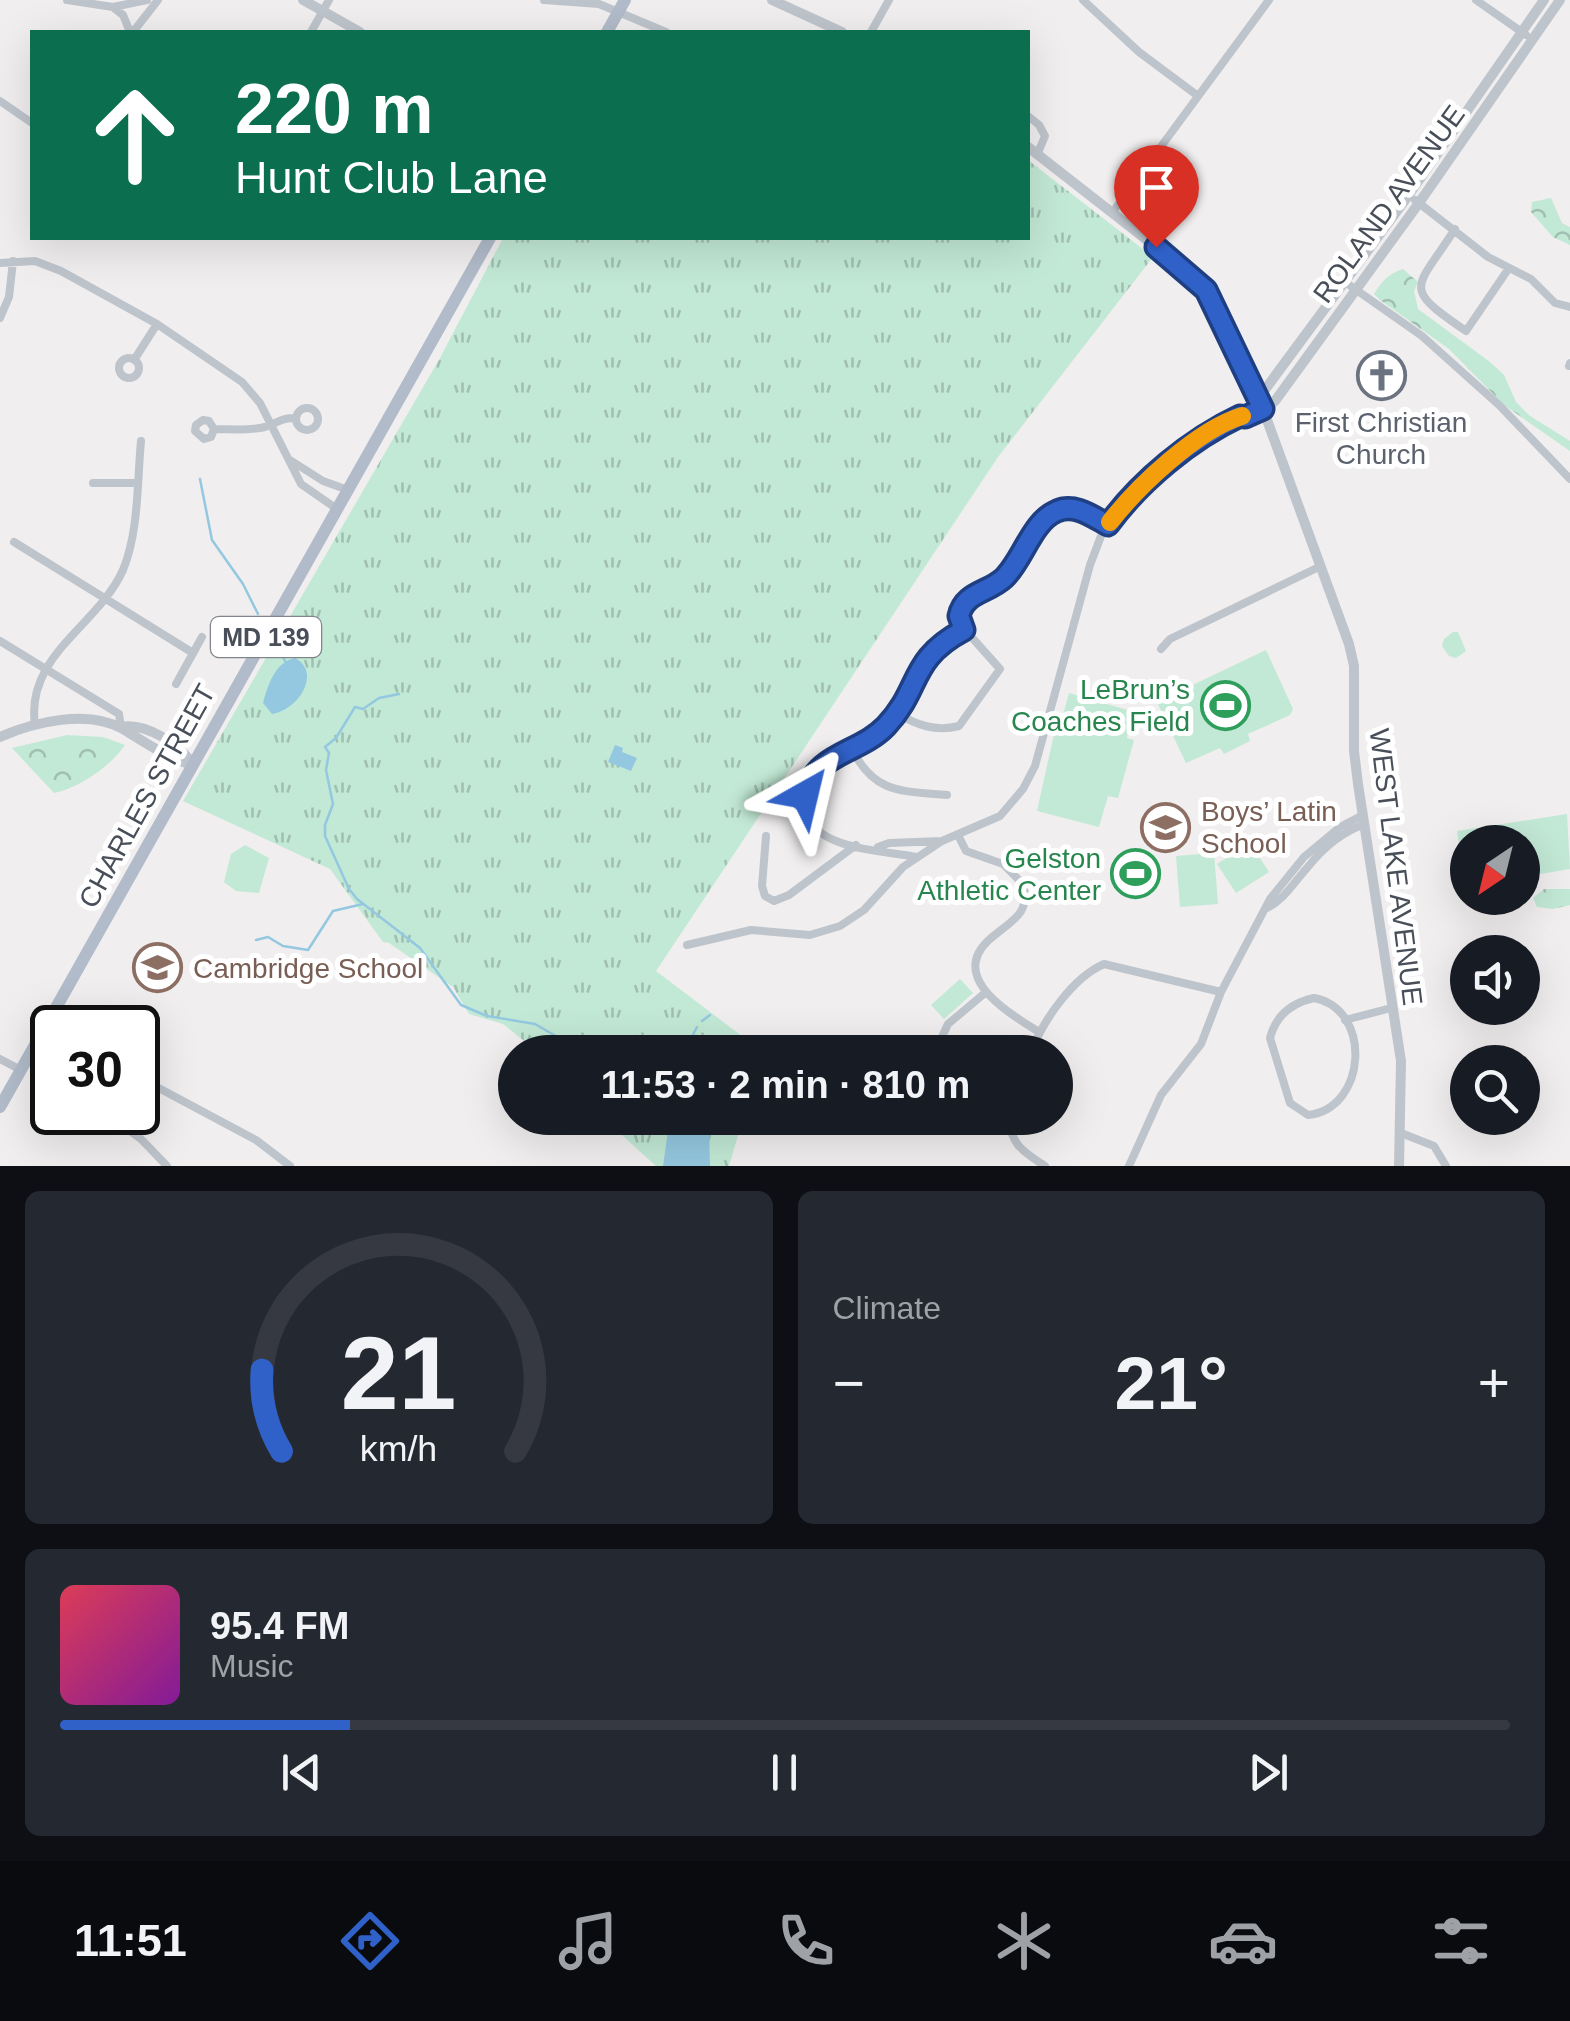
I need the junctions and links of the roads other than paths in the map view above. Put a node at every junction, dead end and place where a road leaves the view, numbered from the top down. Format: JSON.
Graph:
{"nodes":[{"id":1,"x":67,"y":0,"type":"edge"},
{"id":2,"x":147,"y":0,"type":"edge"},
{"id":3,"x":158,"y":0,"type":"edge"},
{"id":4,"x":303,"y":0,"type":"edge"},
{"id":5,"x":328,"y":0,"type":"edge"},
{"id":6,"x":544,"y":0,"type":"edge"},
{"id":7,"x":772,"y":0,"type":"edge"},
{"id":8,"x":889,"y":0,"type":"edge"},
{"id":9,"x":1083,"y":0,"type":"edge"},
{"id":10,"x":1268,"y":0,"type":"edge"},
{"id":11,"x":1476,"y":0,"type":"edge"},
{"id":12,"x":1544,"y":0,"type":"edge"},
{"id":13,"x":1560,"y":0,"type":"edge"},
{"id":14,"x":622,"y":6,"type":"edge"},
{"id":15,"x":113,"y":7,"type":"junction"},
{"id":16,"x":322,"y":11,"type":"junction"},
{"id":17,"x":131,"y":30,"type":"edge"},
{"id":18,"x":134,"y":30,"type":"edge"},
{"id":19,"x":312,"y":30,"type":"edge"},
{"id":20,"x":356,"y":30,"type":"edge"},
{"id":21,"x":608,"y":30,"type":"edge"},
{"id":22,"x":663,"y":30,"type":"edge"},
{"id":23,"x":838,"y":30,"type":"edge"},
{"id":24,"x":871,"y":30,"type":"edge"},
{"id":25,"x":1522,"y":32,"type":"junction"},
{"id":26,"x":1532,"y":40,"type":"junction"},
{"id":27,"x":1198,"y":96,"type":"junction"},
{"id":28,"x":0,"y":101,"type":"edge"},
{"id":29,"x":1030,"y":118,"type":"edge"},
{"id":30,"x":30,"y":122,"type":"edge"},
{"id":31,"x":1032,"y":151,"type":"edge"},
{"id":32,"x":1408,"y":196,"type":"junction"},
{"id":33,"x":1419,"y":203,"type":"junction"},
{"id":34,"x":1112,"y":212,"type":"junction"},
{"id":35,"x":1455,"y":229,"type":"junction"},
{"id":36,"x":487,"y":242,"type":"edge"},
{"id":37,"x":13,"y":261,"type":"junction"},
{"id":38,"x":0,"y":263,"type":"edge"},
{"id":39,"x":1508,"y":268,"type":"junction"},
{"id":40,"x":1350,"y":286,"type":"junction"},
{"id":41,"x":1570,"y":306,"type":"edge"},
{"id":42,"x":0,"y":318,"type":"edge"},
{"id":43,"x":157,"y":324,"type":"junction"},
{"id":44,"x":134,"y":360,"type":"dead end"},
{"id":45,"x":1260,"y":404,"type":"junction"},
{"id":46,"x":296,"y":418,"type":"dead end"},
{"id":47,"x":269,"y":426,"type":"junction"},
{"id":48,"x":214,"y":428,"type":"dead end"},
{"id":49,"x":140,"y":441,"type":"dead end"},
{"id":50,"x":286,"y":458,"type":"junction"},
{"id":51,"x":1570,"y":479,"type":"edge"},
{"id":52,"x":93,"y":483,"type":"dead end"},
{"id":53,"x":137,"y":484,"type":"junction"},
{"id":54,"x":348,"y":490,"type":"junction"},
{"id":55,"x":337,"y":509,"type":"junction"},
{"id":56,"x":1108,"y":525,"type":"junction"},
{"id":57,"x":14,"y":542,"type":"dead end"},
{"id":58,"x":1322,"y":566,"type":"junction"},
{"id":59,"x":106,"y":599,"type":"junction"},
{"id":60,"x":964,"y":630,"type":"junction"},
{"id":61,"x":202,"y":637,"type":"dead end"},
{"id":62,"x":0,"y":641,"type":"edge"},
{"id":63,"x":1161,"y":649,"type":"dead end"},
{"id":64,"x":193,"y":653,"type":"junction"},
{"id":65,"x":46,"y":669,"type":"junction"},
{"id":66,"x":176,"y":684,"type":"dead end"},
{"id":67,"x":896,"y":714,"type":"junction"},
{"id":68,"x":35,"y":725,"type":"junction"},
{"id":69,"x":121,"y":727,"type":"junction"},
{"id":70,"x":0,"y":737,"type":"edge"},
{"id":71,"x":852,"y":749,"type":"junction"},
{"id":72,"x":194,"y":764,"type":"junction"},
{"id":73,"x":947,"y":795,"type":"dead end"},
{"id":74,"x":1364,"y":819,"type":"junction"},
{"id":75,"x":958,"y":835,"type":"junction"},
{"id":76,"x":766,"y":836,"type":"dead end"},
{"id":77,"x":942,"y":841,"type":"junction"},
{"id":78,"x":856,"y":845,"type":"junction"},
{"id":79,"x":874,"y":848,"type":"junction"},
{"id":80,"x":917,"y":857,"type":"junction"},
{"id":81,"x":687,"y":945,"type":"dead end"},
{"id":82,"x":1221,"y":992,"type":"junction"},
{"id":83,"x":985,"y":994,"type":"junction"},
{"id":84,"x":61,"y":1005,"type":"edge"},
{"id":85,"x":1391,"y":1008,"type":"junction"},
{"id":86,"x":1345,"y":1020,"type":"junction"},
{"id":87,"x":1039,"y":1032,"type":"junction"},
{"id":88,"x":943,"y":1035,"type":"edge"},
{"id":89,"x":1038,"y":1035,"type":"edge"},
{"id":90,"x":30,"y":1055,"type":"edge"},
{"id":91,"x":0,"y":1059,"type":"edge"},
{"id":92,"x":20,"y":1070,"type":"junction"},
{"id":93,"x":160,"y":1089,"type":"edge"},
{"id":94,"x":0,"y":1107,"type":"edge"},
{"id":95,"x":1401,"y":1133,"type":"junction"},
{"id":96,"x":136,"y":1135,"type":"edge"},
{"id":97,"x":1012,"y":1135,"type":"edge"},
{"id":98,"x":167,"y":1166,"type":"edge"},
{"id":99,"x":290,"y":1166,"type":"edge"},
{"id":100,"x":1045,"y":1166,"type":"edge"},
{"id":101,"x":1129,"y":1166,"type":"edge"},
{"id":102,"x":1399,"y":1166,"type":"edge"},
{"id":103,"x":1446,"y":1166,"type":"edge"}],
"edges":[{"from":1,"to":15,"type":"street"},
{"from":2,"to":15,"type":"street"},
{"from":3,"to":18,"type":"street"},
{"from":4,"to":16,"type":"street"},
{"from":5,"to":16,"type":"street"},
{"from":6,"to":14,"type":"street"},
{"from":7,"to":23,"type":"street"},
{"from":8,"to":24,"type":"street"},
{"from":9,"to":27,"type":"street"},
{"from":10,"to":27,"type":"street"},
{"from":11,"to":25,"type":"street"},
{"from":12,"to":25,"type":"street","name":"ROLAND AVENUE"},
{"from":13,"to":26,"type":"street","name":"ROLAND AVENUE"},
{"from":14,"to":21,"type":"main road"},
{"from":14,"to":22,"type":"street"},
{"from":15,"to":17,"type":"street"},
{"from":16,"to":19,"type":"street"},
{"from":16,"to":20,"type":"street"},
{"from":25,"to":26,"type":"street"},
{"from":25,"to":32,"type":"street","name":"ROLAND AVENUE"},
{"from":26,"to":33,"type":"street","name":"ROLAND AVENUE"},
{"from":27,"to":34,"type":"street"},
{"from":28,"to":30,"type":"street"},
{"from":29,"to":31,"type":"street"},
{"from":31,"to":34,"type":"street","name":"WEST LAKE AVENUE"},
{"from":32,"to":33,"type":"street"},
{"from":32,"to":40,"type":"street","name":"ROLAND AVENUE"},
{"from":33,"to":35,"type":"street"},
{"from":33,"to":40,"type":"street","name":"ROLAND AVENUE"},
{"from":34,"to":45,"type":"street","name":"WEST LAKE AVENUE"},
{"from":35,"to":39,"type":"street"},
{"from":35,"to":39,"type":"street"},
{"from":36,"to":54,"type":"main road","name":"CHARLES STREET","number":"MD 139"},
{"from":37,"to":38,"type":"street"},
{"from":37,"to":42,"type":"street"},
{"from":37,"to":43,"type":"street"},
{"from":39,"to":41,"type":"street"},
{"from":40,"to":45,"type":"street","name":"ROLAND AVENUE"},
{"from":40,"to":51,"type":"street"},
{"from":43,"to":44,"type":"street"},
{"from":43,"to":47,"type":"street"},
{"from":45,"to":56,"type":"street"},
{"from":45,"to":58,"type":"street","name":"WEST LAKE AVENUE"},
{"from":46,"to":47,"type":"street"},
{"from":47,"to":48,"type":"street"},
{"from":47,"to":50,"type":"street"},
{"from":49,"to":53,"type":"street"},
{"from":50,"to":54,"type":"street"},
{"from":50,"to":55,"type":"street"},
{"from":52,"to":53,"type":"street"},
{"from":53,"to":59,"type":"street"},
{"from":54,"to":55,"type":"main road","name":"CHARLES STREET","number":"MD 139"},
{"from":55,"to":72,"type":"main road","name":"CHARLES STREET","number":"MD 139"},
{"from":56,"to":60,"type":"street"},
{"from":56,"to":75,"type":"street"},
{"from":57,"to":59,"type":"street"},
{"from":58,"to":63,"type":"street"},
{"from":58,"to":74,"type":"street","name":"WEST LAKE AVENUE"},
{"from":59,"to":64,"type":"street"},
{"from":59,"to":65,"type":"street"},
{"from":60,"to":67,"type":"street"},
{"from":60,"to":67,"type":"street"},
{"from":61,"to":64,"type":"street"},
{"from":62,"to":65,"type":"street"},
{"from":64,"to":66,"type":"street"},
{"from":65,"to":68,"type":"street"},
{"from":65,"to":69,"type":"street"},
{"from":67,"to":71,"type":"street"},
{"from":68,"to":69,"type":"street"},
{"from":68,"to":70,"type":"street"},
{"from":69,"to":72,"type":"street"},
{"from":71,"to":73,"type":"street"},
{"from":71,"to":78,"type":"street"},
{"from":72,"to":84,"type":"main road","name":"CHARLES STREET","number":"MD 139"},
{"from":74,"to":82,"type":"street"},
{"from":74,"to":85,"type":"street","name":"WEST LAKE AVENUE"},
{"from":75,"to":77,"type":"street"},
{"from":75,"to":83,"type":"street"},
{"from":76,"to":78,"type":"street"},
{"from":77,"to":79,"type":"street"},
{"from":77,"to":80,"type":"street"},
{"from":78,"to":79,"type":"street"},
{"from":79,"to":80,"type":"street"},
{"from":80,"to":81,"type":"street"},
{"from":82,"to":87,"type":"street"},
{"from":82,"to":101,"type":"street"},
{"from":83,"to":87,"type":"street"},
{"from":83,"to":88,"type":"street"},
{"from":85,"to":86,"type":"street"},
{"from":85,"to":95,"type":"street","name":"WEST LAKE AVENUE"},
{"from":86,"to":86,"type":"street"},
{"from":87,"to":89,"type":"street"},
{"from":90,"to":92,"type":"main road","name":"CHARLES STREET","number":"MD 139"},
{"from":91,"to":92,"type":"street"},
{"from":92,"to":94,"type":"main road","name":"CHARLES STREET","number":"MD 139"},
{"from":93,"to":99,"type":"street"},
{"from":95,"to":102,"type":"street","name":"WEST LAKE AVENUE"},
{"from":95,"to":103,"type":"street"},
{"from":96,"to":98,"type":"street"},
{"from":97,"to":100,"type":"street"}]}
